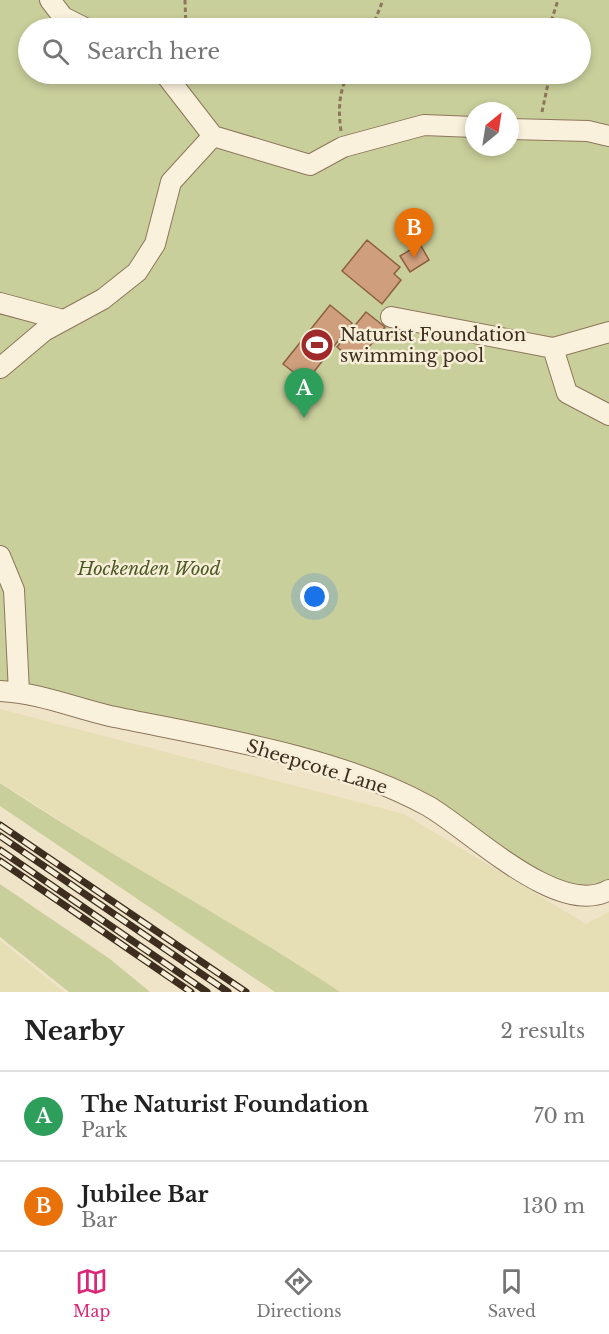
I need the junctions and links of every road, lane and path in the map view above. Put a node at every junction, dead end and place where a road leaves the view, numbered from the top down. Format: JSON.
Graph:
{"nodes":[{"id":1,"x":50,"y":0,"type":"edge"},
{"id":2,"x":185,"y":0,"type":"edge"},
{"id":3,"x":383,"y":0,"type":"edge"},
{"id":4,"x":558,"y":0,"type":"edge"},
{"id":5,"x":65,"y":18,"type":"edge"},
{"id":6,"x":186,"y":18,"type":"edge"},
{"id":7,"x":376,"y":18,"type":"edge"},
{"id":8,"x":552,"y":18,"type":"edge"},
{"id":9,"x":173,"y":84,"type":"edge"},
{"id":10,"x":343,"y":84,"type":"edge"},
{"id":11,"x":548,"y":84,"type":"edge"},
{"id":12,"x":465,"y":127,"type":"edge"},
{"id":13,"x":519,"y":129,"type":"edge"},
{"id":14,"x":534,"y":130,"type":"junction"},
{"id":15,"x":609,"y":135,"type":"edge"},
{"id":16,"x":213,"y":136,"type":"junction"},
{"id":17,"x":343,"y":147,"type":"junction"},
{"id":18,"x":0,"y":303,"type":"edge"},
{"id":19,"x":392,"y":317,"type":"dead end"},
{"id":20,"x":63,"y":320,"type":"junction"},
{"id":21,"x":609,"y":332,"type":"edge"},
{"id":22,"x":553,"y":348,"type":"junction"},
{"id":23,"x":0,"y":368,"type":"edge"},
{"id":24,"x":609,"y":415,"type":"edge"},
{"id":25,"x":0,"y":556,"type":"edge"},
{"id":26,"x":9,"y":692,"type":"edge"},
{"id":27,"x":609,"y":890,"type":"edge"}],
"edges":[{"from":1,"to":5,"type":"street"},
{"from":2,"to":6,"type":"path"},
{"from":3,"to":7,"type":"path"},
{"from":4,"to":8,"type":"path"},
{"from":9,"to":16,"type":"street"},
{"from":10,"to":17,"type":"path"},
{"from":11,"to":14,"type":"path"},
{"from":12,"to":17,"type":"street"},
{"from":13,"to":14,"type":"street"},
{"from":14,"to":15,"type":"street"},
{"from":16,"to":17,"type":"street"},
{"from":16,"to":20,"type":"street"},
{"from":18,"to":20,"type":"street"},
{"from":19,"to":22,"type":"street"},
{"from":20,"to":23,"type":"street"},
{"from":21,"to":22,"type":"street"},
{"from":22,"to":24,"type":"street"},
{"from":25,"to":26,"type":"street"},
{"from":26,"to":27,"type":"street","name":"Sheepcote Lane"}]}
